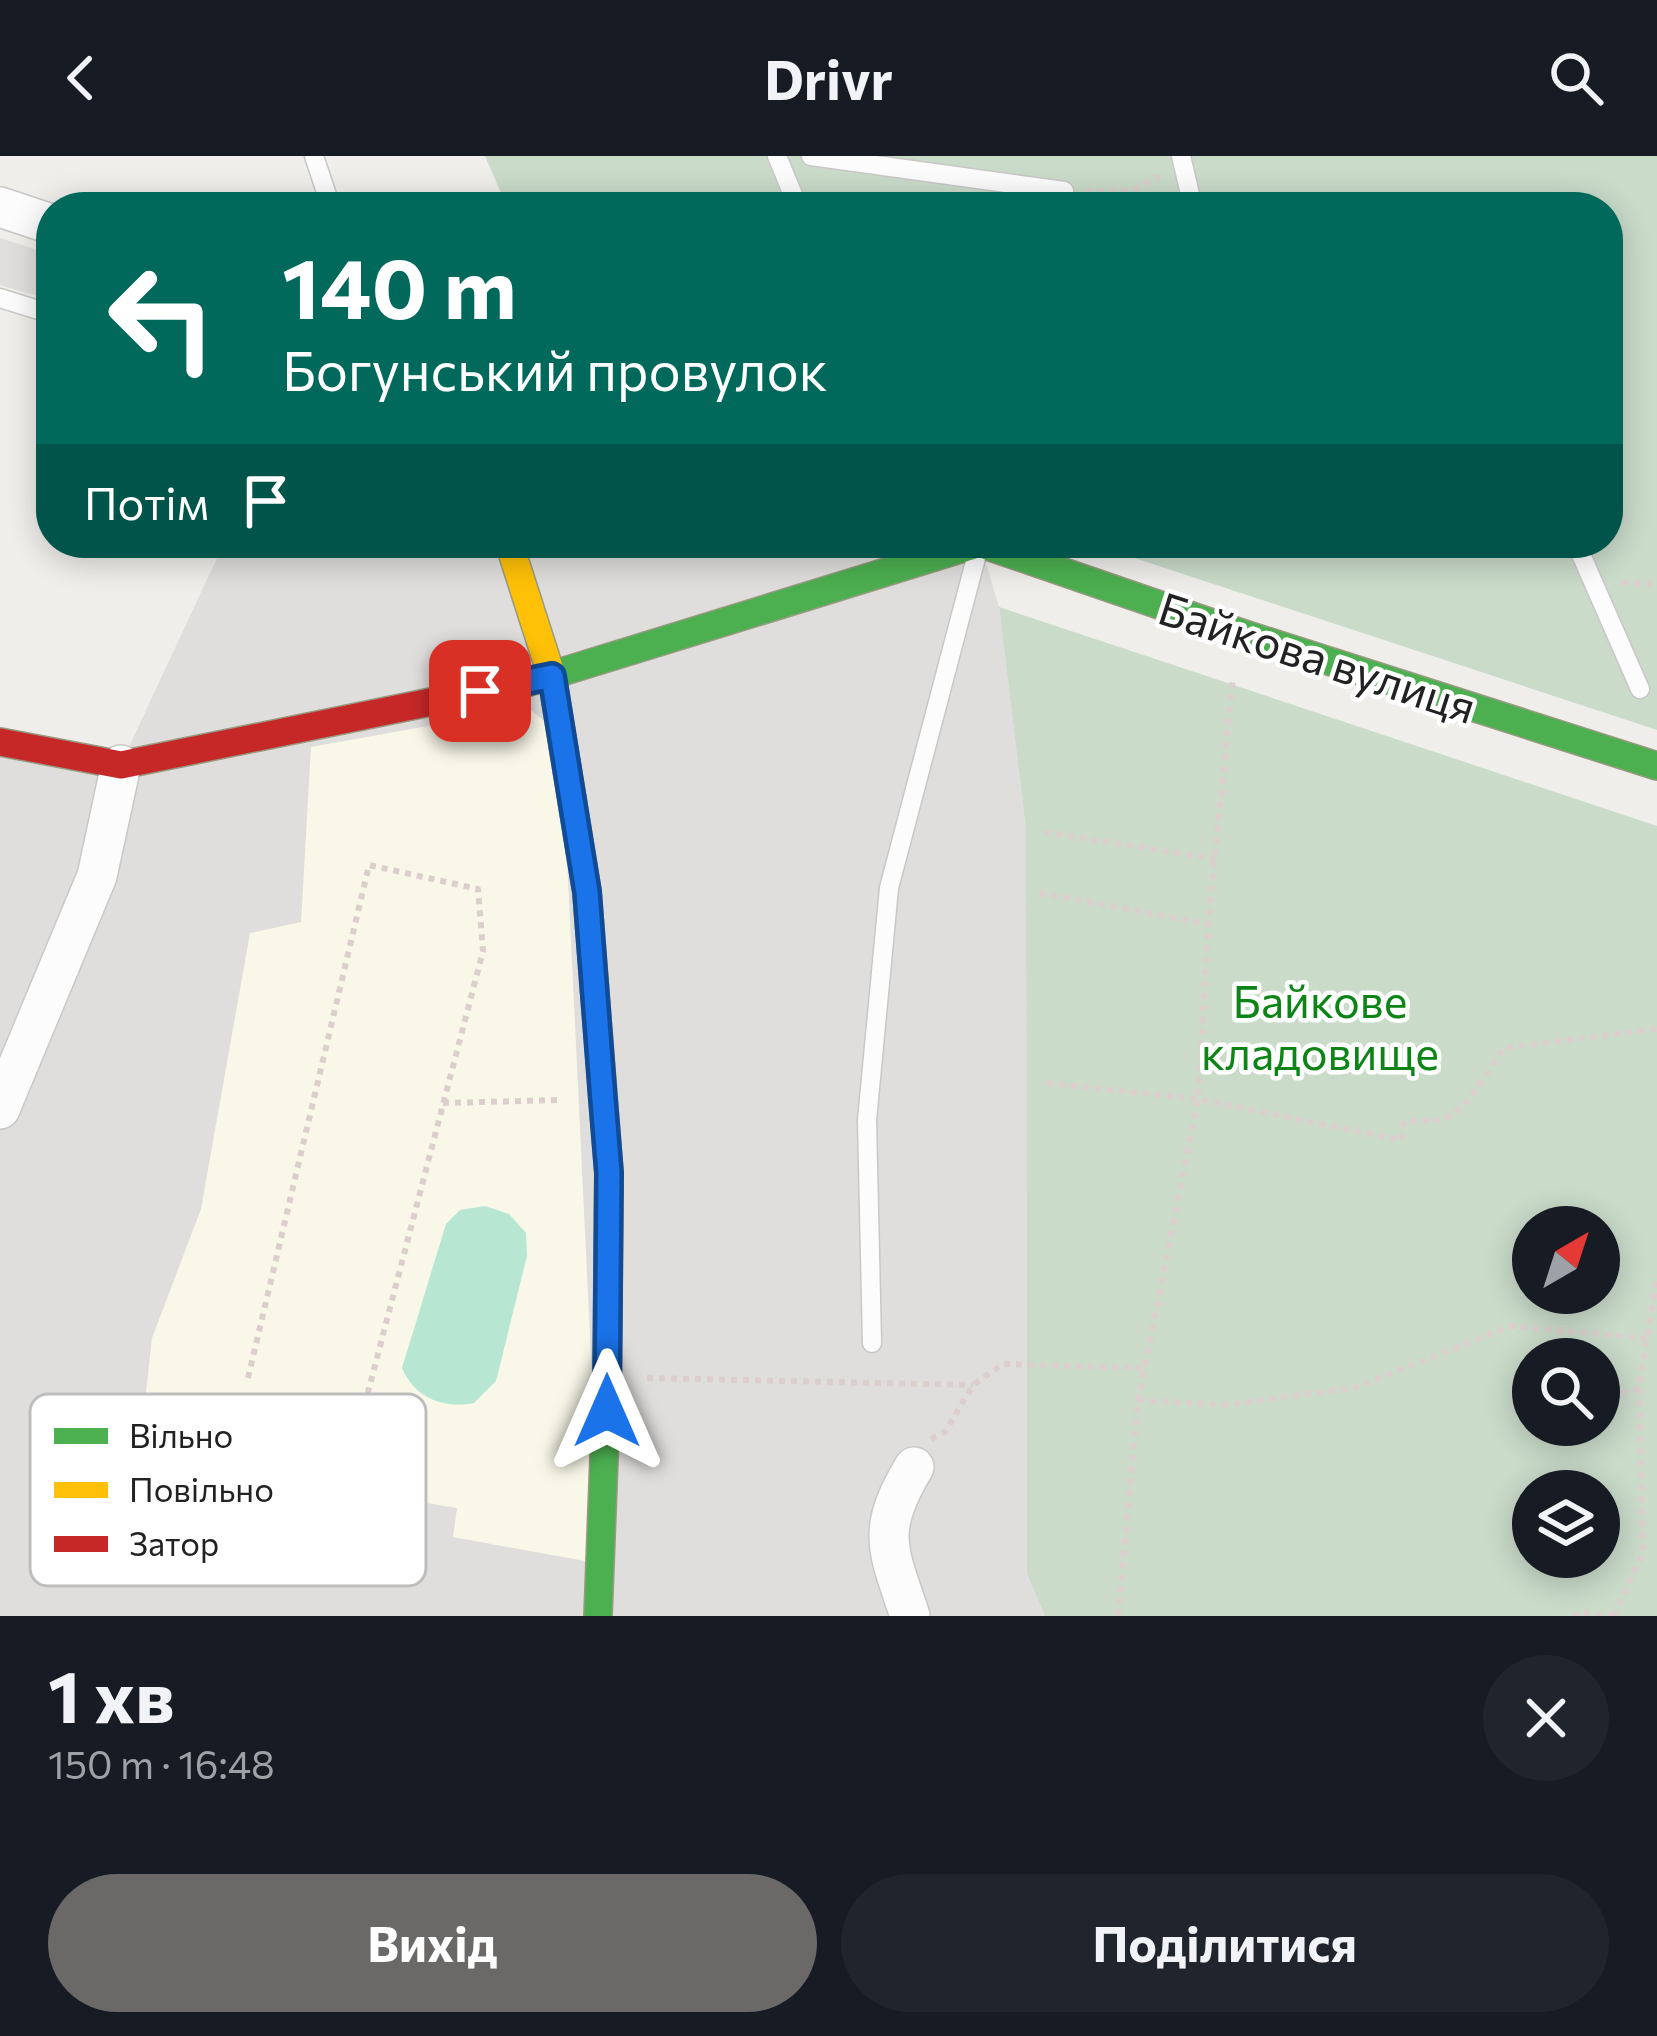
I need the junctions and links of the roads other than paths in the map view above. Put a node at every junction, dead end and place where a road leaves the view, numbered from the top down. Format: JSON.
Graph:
{"nodes":[{"id":1,"x":314,"y":156,"type":"edge"},
{"id":2,"x":777,"y":156,"type":"edge"},
{"id":3,"x":811,"y":156,"type":"edge"},
{"id":4,"x":1182,"y":159,"type":"edge"},
{"id":5,"x":326,"y":192,"type":"edge"},
{"id":6,"x":792,"y":192,"type":"edge"},
{"id":7,"x":1023,"y":192,"type":"edge"},
{"id":8,"x":1190,"y":192,"type":"edge"},
{"id":9,"x":0,"y":207,"type":"edge"},
{"id":10,"x":36,"y":219,"type":"edge"},
{"id":11,"x":0,"y":298,"type":"edge"},
{"id":12,"x":36,"y":309,"type":"edge"},
{"id":13,"x":514,"y":558,"type":"edge"},
{"id":14,"x":931,"y":558,"type":"edge"},
{"id":15,"x":975,"y":558,"type":"edge"},
{"id":16,"x":1050,"y":558,"type":"edge"},
{"id":17,"x":1583,"y":558,"type":"edge"},
{"id":18,"x":552,"y":676,"type":"junction"},
{"id":19,"x":1640,"y":689,"type":"dead end"},
{"id":20,"x":0,"y":742,"type":"edge"},
{"id":21,"x":121,"y":765,"type":"junction"},
{"id":22,"x":1657,"y":766,"type":"edge"},
{"id":23,"x":0,"y":1109,"type":"edge"},
{"id":24,"x":872,"y":1343,"type":"dead end"},
{"id":25,"x":914,"y":1467,"type":"road end"},
{"id":26,"x":598,"y":1616,"type":"edge"},
{"id":27,"x":910,"y":1616,"type":"edge"}],
"edges":[{"from":1,"to":5,"type":"lane"},
{"from":2,"to":6,"type":"lane"},
{"from":3,"to":7,"type":"lane"},
{"from":4,"to":8,"type":"lane"},
{"from":9,"to":10,"type":"street"},
{"from":11,"to":12,"type":"lane"},
{"from":13,"to":18,"type":"street"},
{"from":14,"to":18,"type":"street"},
{"from":15,"to":24,"type":"lane"},
{"from":16,"to":22,"type":"street","name":"Байкова вулиця"},
{"from":17,"to":19,"type":"lane"},
{"from":18,"to":21,"type":"street"},
{"from":18,"to":26,"type":"street"},
{"from":20,"to":21,"type":"street"},
{"from":21,"to":23,"type":"street"},
{"from":25,"to":27,"type":"street"}]}
